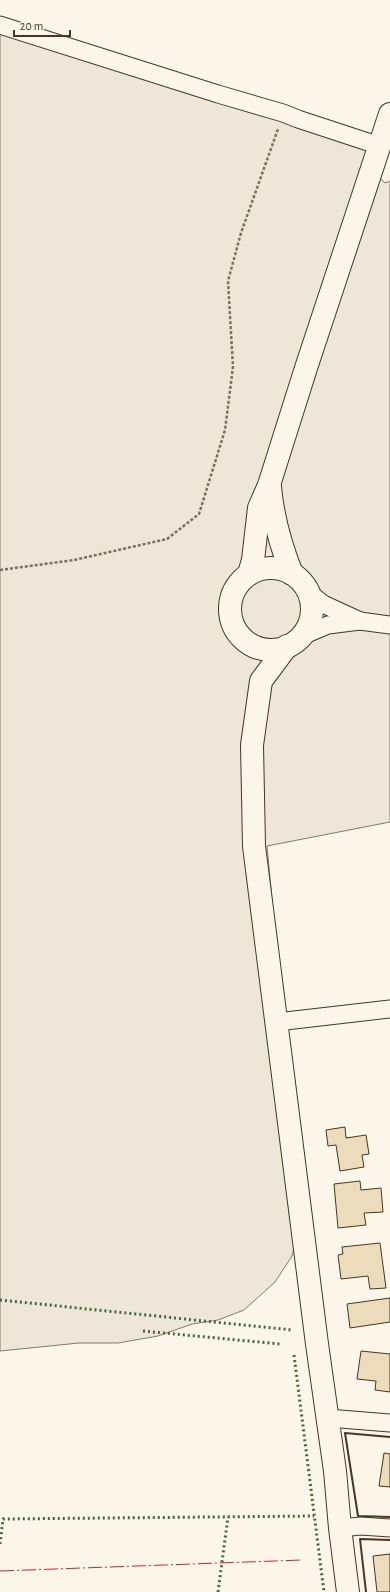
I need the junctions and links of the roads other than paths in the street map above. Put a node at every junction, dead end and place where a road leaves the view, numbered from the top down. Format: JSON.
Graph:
{"nodes":[{"id":1,"x":0,"y":25,"type":"edge"},
{"id":2,"x":390,"y":114,"type":"edge"},
{"id":3,"x":380,"y":146,"type":"junction"},
{"id":4,"x":269,"y":485,"type":"junction"},
{"id":5,"x":249,"y":574,"type":"junction"},
{"id":6,"x":292,"y":574,"type":"junction"},
{"id":7,"x":308,"y":592,"type":"junction"},
{"id":8,"x":360,"y":621,"type":"junction"},
{"id":9,"x":390,"y":624,"type":"edge"},
{"id":10,"x":243,"y":640,"type":"junction"},
{"id":11,"x":294,"y":641,"type":"junction"},
{"id":12,"x":261,"y":681,"type":"junction"},
{"id":13,"x":390,"y":1009,"type":"edge"},
{"id":14,"x":277,"y":1022,"type":"junction"},
{"id":15,"x":328,"y":1418,"type":"junction"},
{"id":16,"x":390,"y":1423,"type":"edge"},
{"id":17,"x":340,"y":1528,"type":"junction"},
{"id":18,"x":390,"y":1528,"type":"edge"},
{"id":19,"x":348,"y":1592,"type":"edge"}],
"edges":[{"from":1,"to":3,"type":"street"},
{"from":2,"to":3,"type":"main road"},
{"from":3,"to":4,"type":"main road"},
{"from":4,"to":5,"type":"main road"},
{"from":4,"to":6,"type":"main road"},
{"from":5,"to":6,"type":"main road"},
{"from":5,"to":10,"type":"main road"},
{"from":6,"to":7,"type":"main road"},
{"from":7,"to":8,"type":"street"},
{"from":7,"to":11,"type":"main road"},
{"from":8,"to":9,"type":"street"},
{"from":8,"to":11,"type":"street"},
{"from":10,"to":11,"type":"main road"},
{"from":10,"to":12,"type":"main road"},
{"from":11,"to":12,"type":"main road"},
{"from":12,"to":14,"type":"main road"},
{"from":13,"to":14,"type":"street"},
{"from":14,"to":15,"type":"main road"},
{"from":15,"to":16,"type":"street"},
{"from":15,"to":17,"type":"main road"},
{"from":17,"to":18,"type":"street"},
{"from":17,"to":19,"type":"main road"}]}
